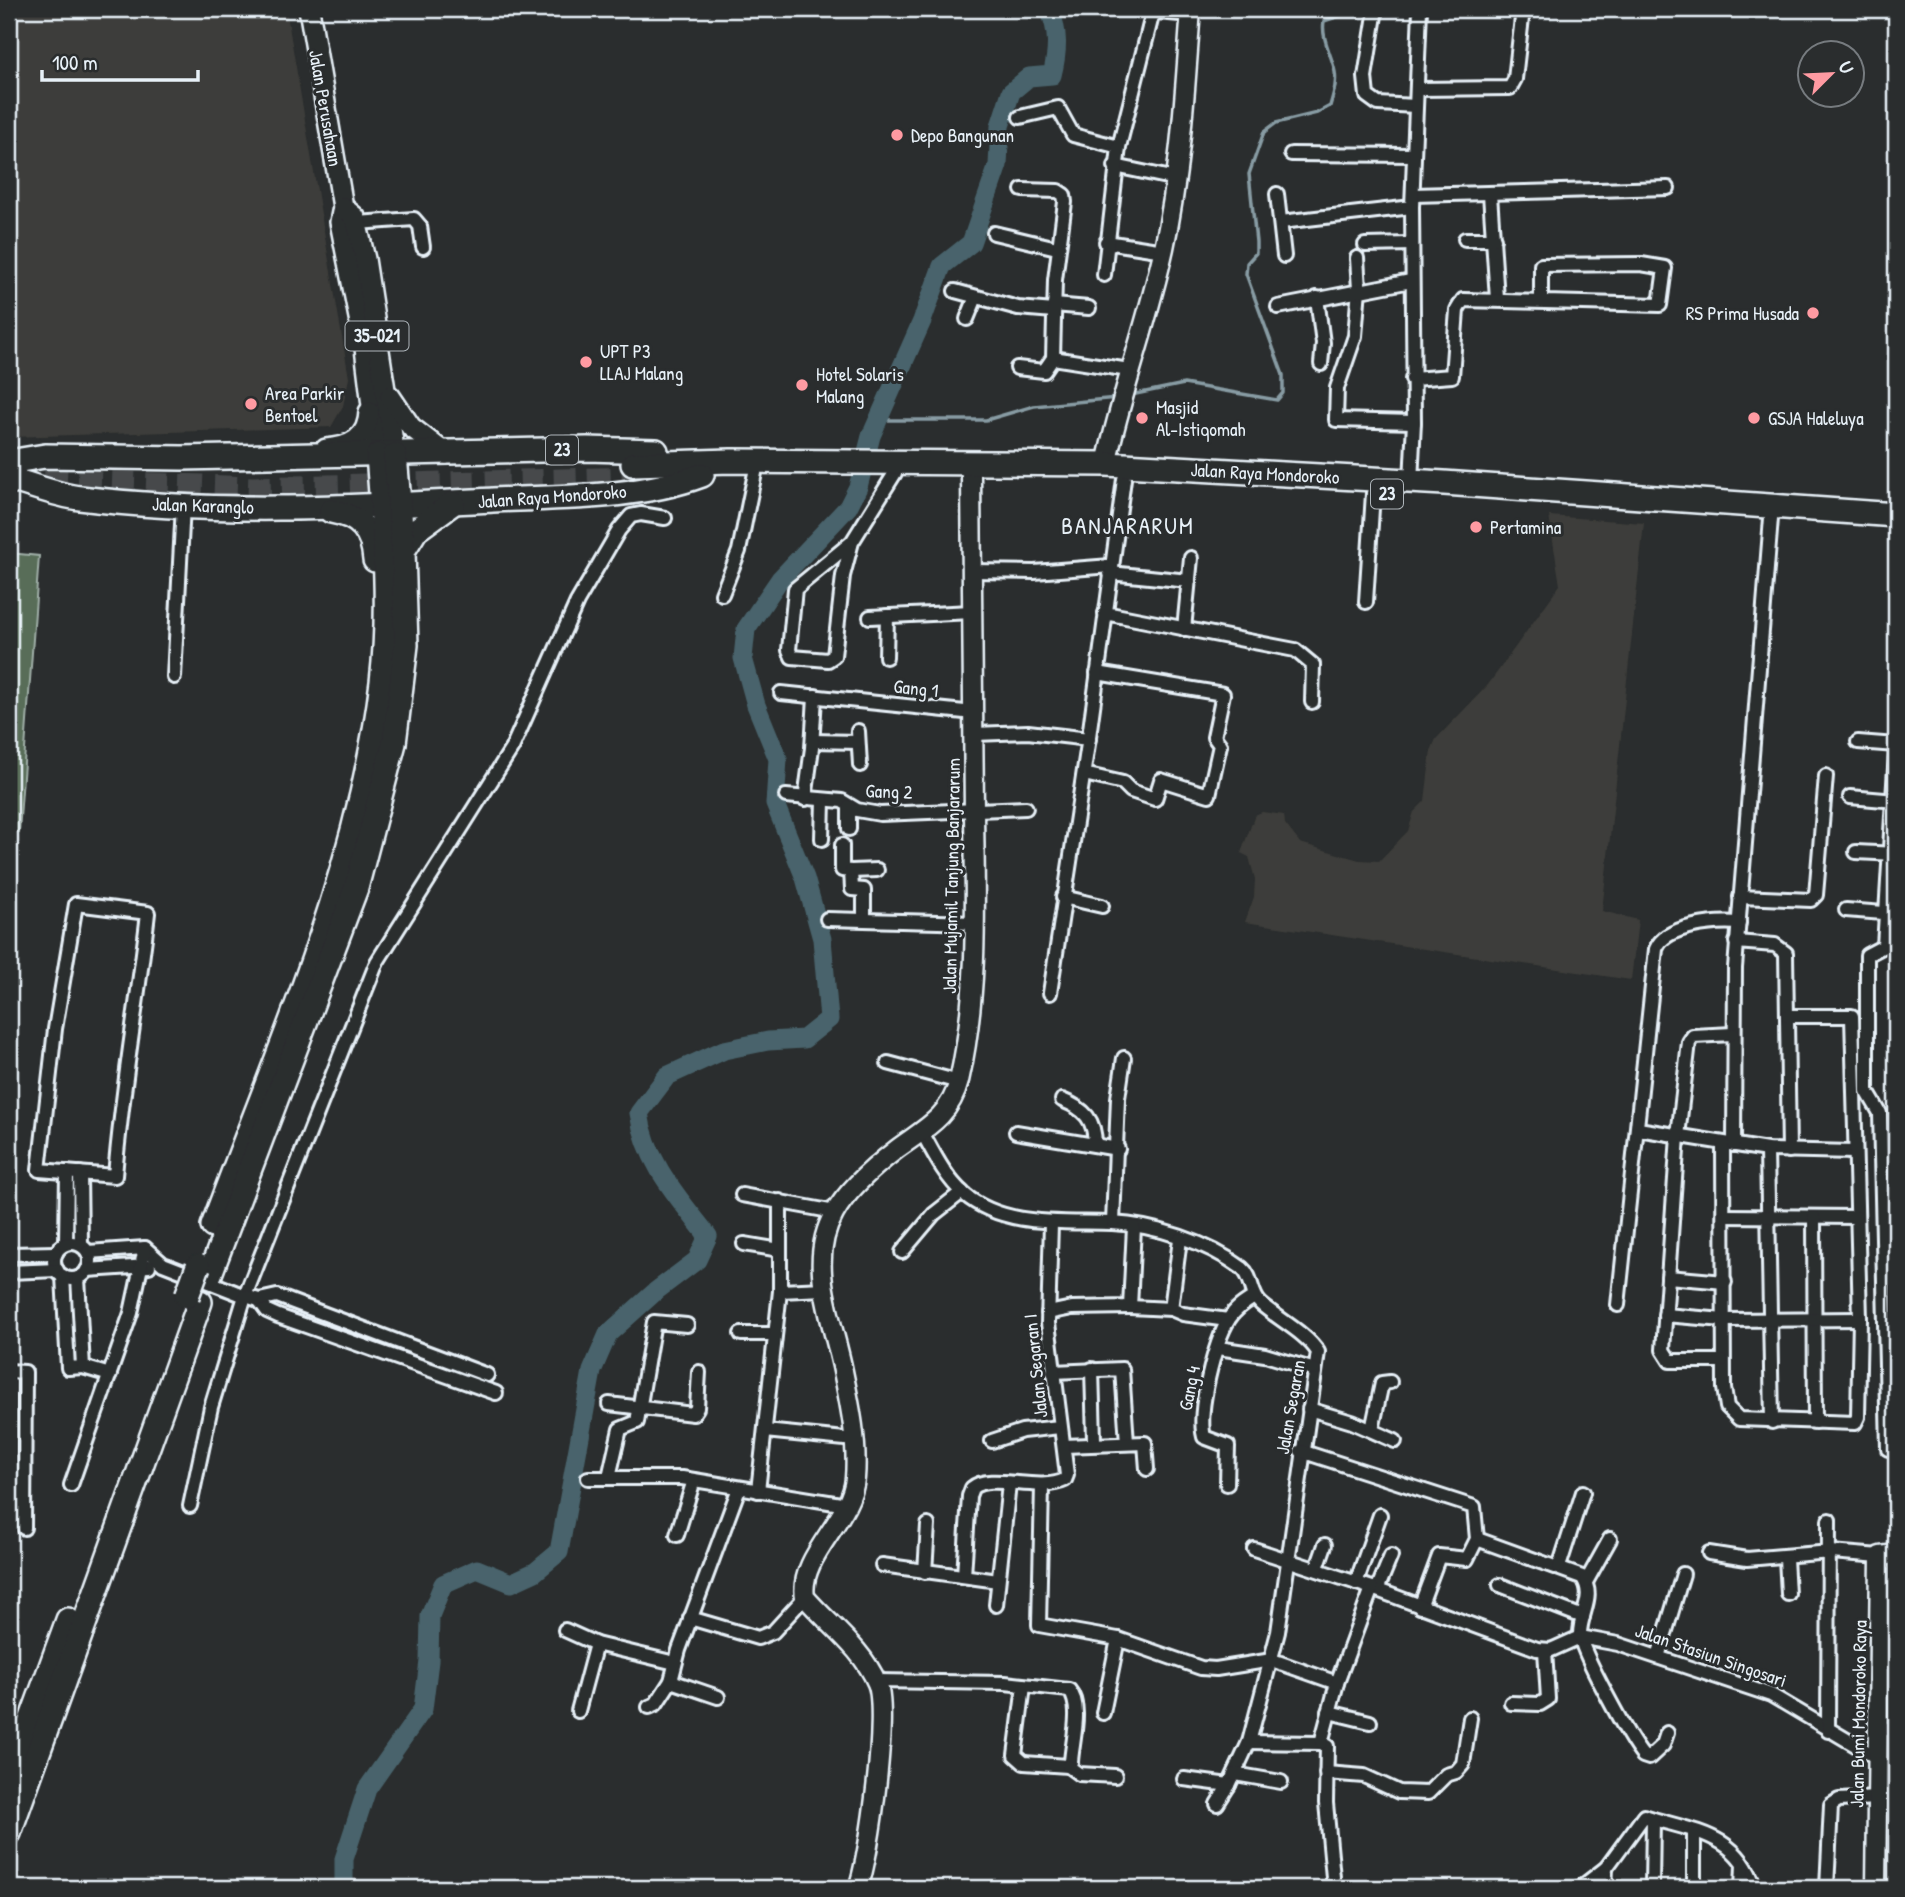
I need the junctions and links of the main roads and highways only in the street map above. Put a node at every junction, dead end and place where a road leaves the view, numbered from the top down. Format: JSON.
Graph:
{"nodes":[{"id":1,"x":309,"y":9,"type":"edge"},
{"id":2,"x":344,"y":206,"type":"junction"},
{"id":3,"x":378,"y":387,"type":"junction"},
{"id":4,"x":446,"y":454,"type":"junction"},
{"id":5,"x":235,"y":455,"type":"junction"},
{"id":6,"x":386,"y":455,"type":"junction"},
{"id":7,"x":841,"y":467,"type":"junction"},
{"id":8,"x":701,"y":468,"type":"junction"},
{"id":9,"x":886,"y":469,"type":"junction"},
{"id":10,"x":10,"y":471,"type":"edge"},
{"id":11,"x":634,"y":471,"type":"tunnel mouth"},
{"id":12,"x":43,"y":472,"type":"tunnel mouth"},
{"id":13,"x":1115,"y":472,"type":"junction"},
{"id":14,"x":1443,"y":491,"type":"junction"},
{"id":15,"x":1509,"y":494,"type":"junction"},
{"id":16,"x":454,"y":502,"type":"junction"},
{"id":17,"x":391,"y":505,"type":"junction"},
{"id":18,"x":309,"y":508,"type":"junction"},
{"id":19,"x":1896,"y":515,"type":"edge"},
{"id":20,"x":1896,"y":529,"type":"edge"},
{"id":21,"x":403,"y":551,"type":"junction"},
{"id":22,"x":341,"y":878,"type":"junction"},
{"id":23,"x":204,"y":1270,"type":"junction"},
{"id":24,"x":194,"y":1299,"type":"junction"},
{"id":25,"x":9,"y":1781,"type":"edge"},
{"id":26,"x":9,"y":1833,"type":"edge"}],
"edges":[{"from":1,"to":2,"type":"main road","name":"Jalan Perusahaan","number":"35-021"},
{"from":2,"to":3,"type":"main road","name":"Jalan Perusahaan","number":"35-021"},
{"from":2,"to":3,"type":"main road","name":"Jalan Perusahaan","number":"35-021"},
{"from":3,"to":4,"type":"main road","number":"35-021"},
{"from":3,"to":5,"type":"main road","number":"35-021"},
{"from":3,"to":6,"type":"main road","name":"Jalan Perusahaan","number":"35-021"},
{"from":4,"to":6,"type":"highway","number":"23"},
{"from":4,"to":8,"type":"highway","number":"23"},
{"from":5,"to":6,"type":"highway"},
{"from":5,"to":10,"type":"highway"},
{"from":6,"to":17,"type":"highway"},
{"from":7,"to":8,"type":"highway","name":"Jalan Raya Mondoroko","number":"23"},
{"from":7,"to":8,"type":"highway","name":"Jalan Raya Mondoroko","number":"23"},
{"from":7,"to":9,"type":"highway","name":"Jalan Raya Mondoroko","number":"23"},
{"from":8,"to":11,"type":"highway","name":"Jalan Raya Mondoroko","number":"23"},
{"from":8,"to":16,"type":"highway","name":"Jalan Raya Mondoroko"},
{"from":9,"to":13,"type":"highway","name":"Jalan Raya Mondoroko","number":"23"},
{"from":9,"to":13,"type":"highway","name":"Jalan Raya Mondoroko","number":"23"},
{"from":10,"to":12,"type":"highway"},
{"from":10,"to":18,"type":"highway","name":"Jalan Karanglo"},
{"from":13,"to":14,"type":"highway","name":"Jalan Raya Mondoroko","number":"23"},
{"from":13,"to":14,"type":"highway","name":"Jalan Raya Mondoroko","number":"23"},
{"from":14,"to":15,"type":"highway","name":"Jalan Raya Mondoroko","number":"23"},
{"from":15,"to":19,"type":"highway","name":"Jalan Raya Mondoroko","number":"23"},
{"from":15,"to":20,"type":"highway","name":"Jalan Raya Mondoroko","number":"23"},
{"from":16,"to":17,"type":"highway","name":"Jalan Raya Mondoroko"},
{"from":16,"to":21,"type":"highway"},
{"from":17,"to":18,"type":"highway","name":"Jalan Karanglo"},
{"from":17,"to":21,"type":"highway"},
{"from":17,"to":22,"type":"highway"},
{"from":18,"to":22,"type":"highway"},
{"from":21,"to":23,"type":"highway"},
{"from":22,"to":23,"type":"highway"},
{"from":23,"to":24,"type":"highway","bridge":true},
{"from":24,"to":25,"type":"highway"},
{"from":24,"to":26,"type":"highway"}]}
